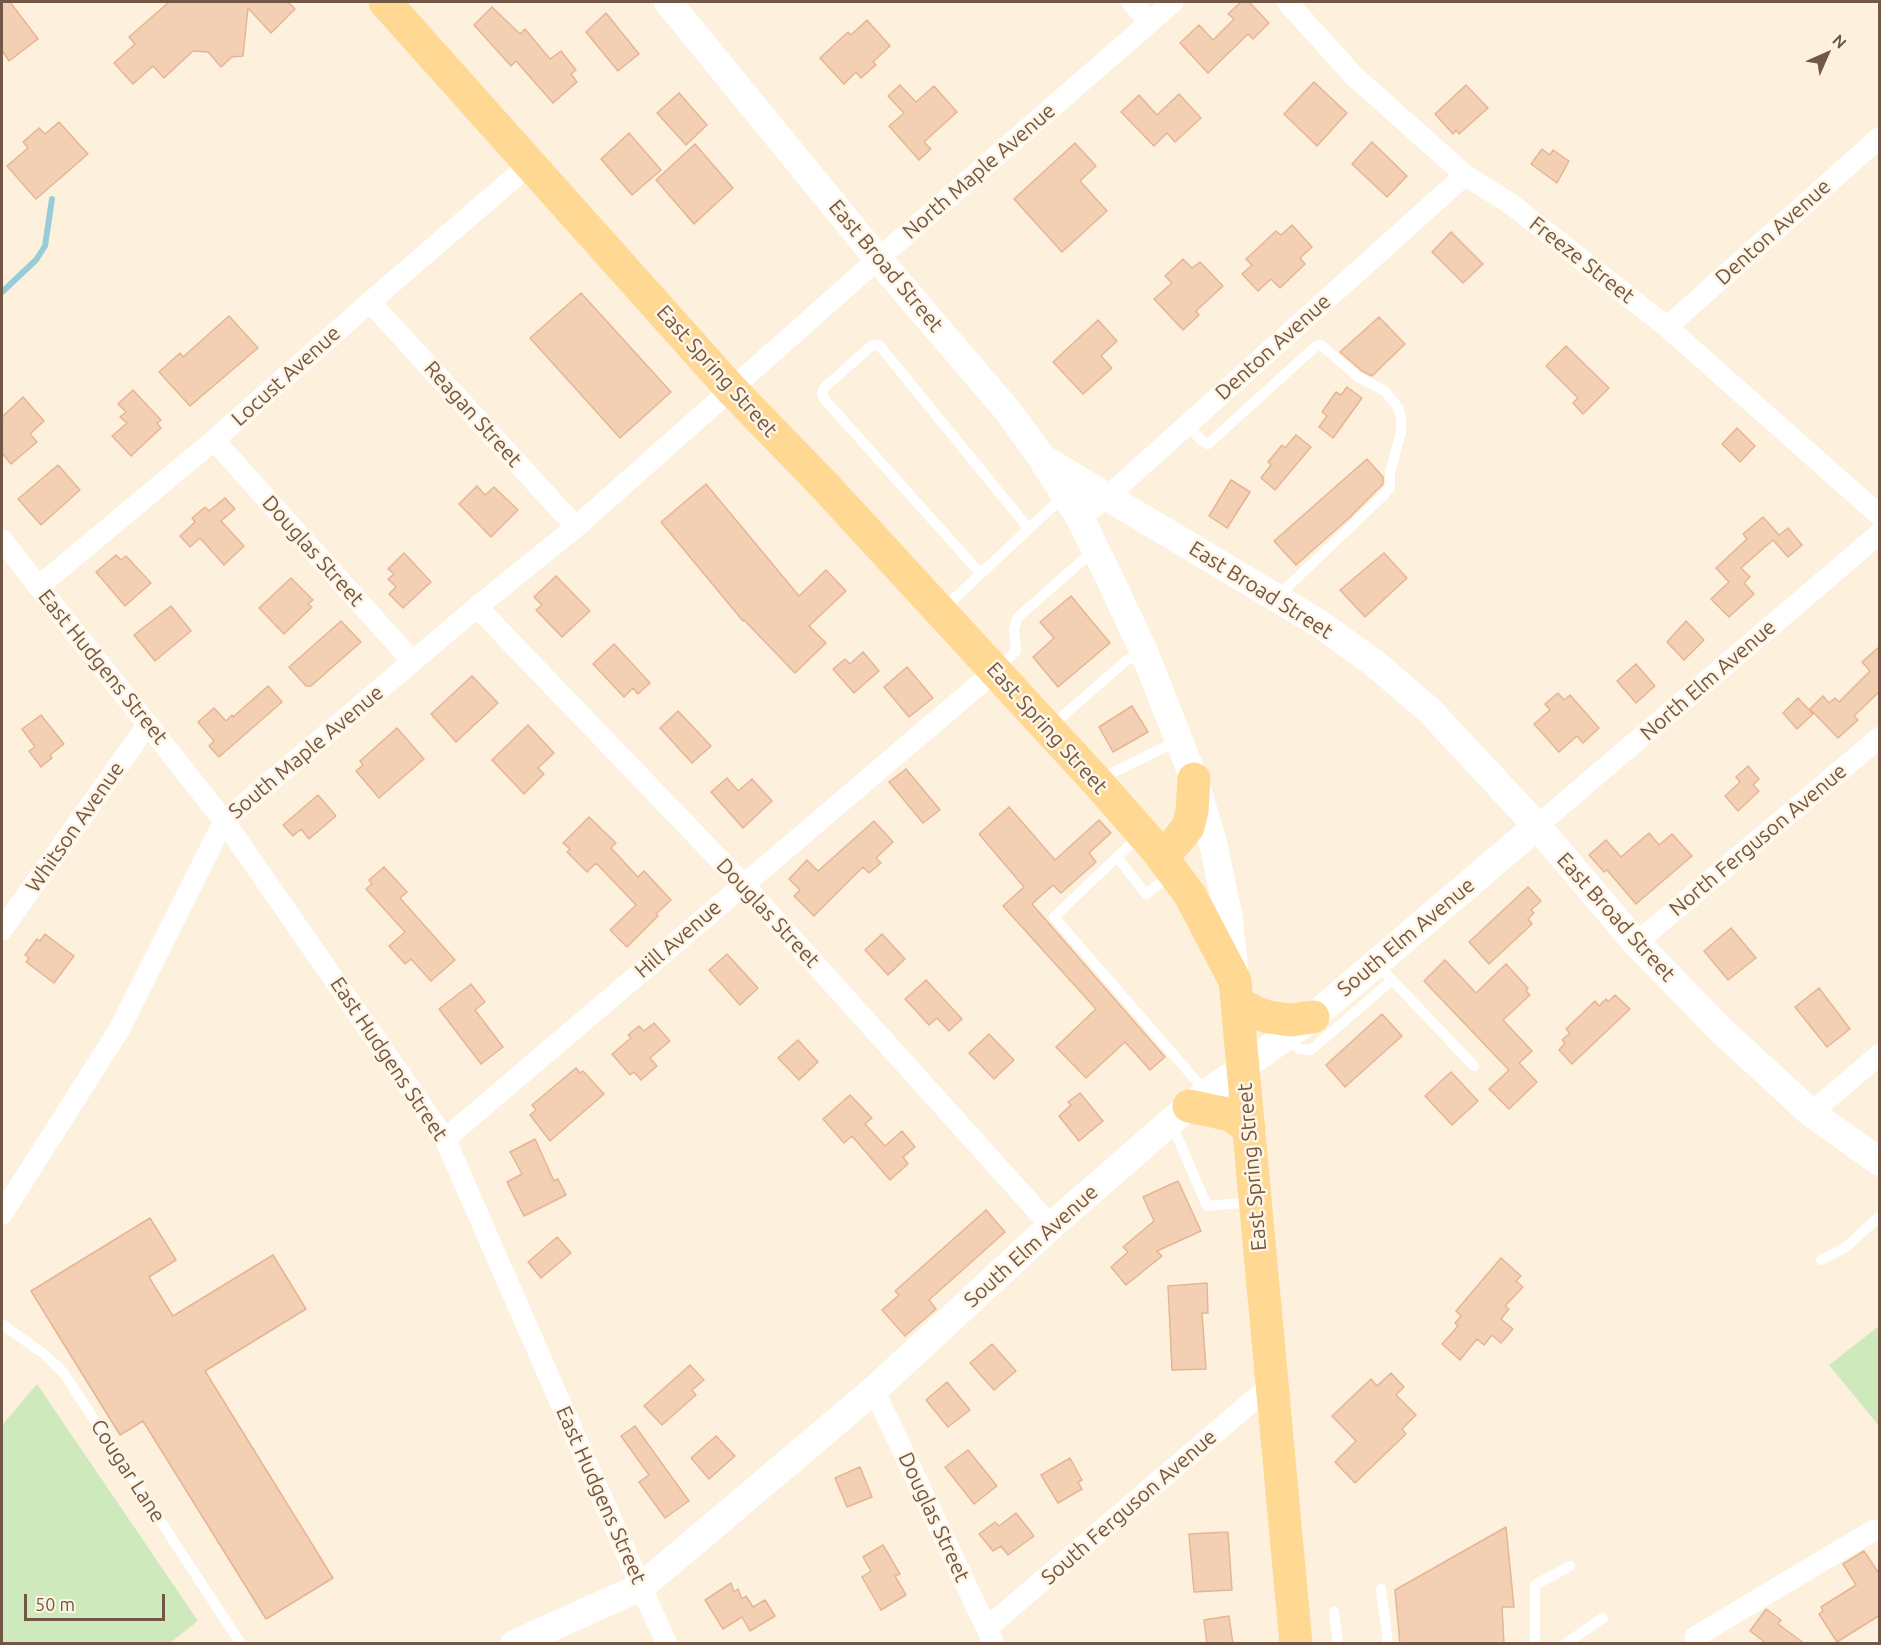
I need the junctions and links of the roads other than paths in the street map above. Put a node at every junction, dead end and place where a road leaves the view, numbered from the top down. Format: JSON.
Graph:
{"nodes":[{"id":1,"x":385,"y":2,"type":"edge"},
{"id":2,"x":668,"y":2,"type":"edge"},
{"id":3,"x":1132,"y":2,"type":"edge"},
{"id":4,"x":1173,"y":2,"type":"edge"},
{"id":5,"x":1287,"y":2,"type":"edge"},
{"id":6,"x":1149,"y":23,"type":"junction"},
{"id":7,"x":1880,"y":137,"type":"edge"},
{"id":8,"x":531,"y":163,"type":"junction"},
{"id":9,"x":1466,"y":175,"type":"junction"},
{"id":10,"x":878,"y":259,"type":"junction"},
{"id":11,"x":370,"y":302,"type":"junction"},
{"id":12,"x":1666,"y":327,"type":"junction"},
{"id":13,"x":731,"y":388,"type":"junction"},
{"id":14,"x":1187,"y":425,"type":"junction"},
{"id":15,"x":214,"y":440,"type":"junction"},
{"id":16,"x":1042,"y":458,"type":"junction"},
{"id":17,"x":1107,"y":497,"type":"junction"},
{"id":18,"x":1072,"y":507,"type":"junction"},
{"id":19,"x":1880,"y":516,"type":"edge"},
{"id":20,"x":576,"y":527,"type":"junction"},
{"id":21,"x":1029,"y":529,"type":"junction"},
{"id":22,"x":1880,"y":533,"type":"edge"},
{"id":23,"x":2,"y":540,"type":"edge"},
{"id":24,"x":1096,"y":552,"type":"junction"},
{"id":25,"x":981,"y":574,"type":"junction"},
{"id":26,"x":39,"y":586,"type":"junction"},
{"id":27,"x":1276,"y":597,"type":"junction"},
{"id":28,"x":477,"y":607,"type":"junction"},
{"id":29,"x":940,"y":612,"type":"junction"},
{"id":30,"x":1145,"y":654,"type":"junction"},
{"id":31,"x":412,"y":662,"type":"junction"},
{"id":32,"x":995,"y":671,"type":"junction"},
{"id":33,"x":148,"y":724,"type":"junction"},
{"id":34,"x":1048,"y":729,"type":"junction"},
{"id":35,"x":1880,"y":737,"type":"edge"},
{"id":36,"x":1179,"y":740,"type":"junction"},
{"id":37,"x":1194,"y":779,"type":"junction"},
{"id":38,"x":1099,"y":784,"type":"junction"},
{"id":39,"x":224,"y":821,"type":"junction"},
{"id":40,"x":1537,"y":826,"type":"junction"},
{"id":41,"x":1159,"y":854,"type":"junction"},
{"id":42,"x":1118,"y":857,"type":"junction"},
{"id":43,"x":743,"y":884,"type":"junction"},
{"id":44,"x":2,"y":930,"type":"edge"},
{"id":45,"x":1636,"y":943,"type":"junction"},
{"id":46,"x":1384,"y":971,"type":"junction"},
{"id":47,"x":1237,"y":992,"type":"junction"},
{"id":48,"x":1313,"y":1017,"type":"junction"},
{"id":49,"x":1284,"y":1037,"type":"junction"},
{"id":50,"x":1880,"y":1054,"type":"edge"},
{"id":51,"x":1474,"y":1066,"type":"dead end"},
{"id":52,"x":1243,"y":1067,"type":"junction"},
{"id":53,"x":1189,"y":1107,"type":"junction"},
{"id":54,"x":1811,"y":1113,"type":"junction"},
{"id":55,"x":1249,"y":1128,"type":"junction"},
{"id":56,"x":445,"y":1139,"type":"junction"},
{"id":57,"x":1880,"y":1162,"type":"edge"},
{"id":58,"x":1256,"y":1202,"type":"junction"},
{"id":59,"x":2,"y":1214,"type":"edge"},
{"id":60,"x":1880,"y":1216,"type":"edge"},
{"id":61,"x":1051,"y":1226,"type":"junction"},
{"id":62,"x":1821,"y":1260,"type":"dead end"},
{"id":63,"x":2,"y":1324,"type":"edge"},
{"id":64,"x":1271,"y":1386,"type":"junction"},
{"id":65,"x":873,"y":1390,"type":"junction"},
{"id":66,"x":1874,"y":1530,"type":"dead end"},
{"id":67,"x":1570,"y":1566,"type":"dead end"},
{"id":68,"x":641,"y":1587,"type":"junction"},
{"id":69,"x":1381,"y":1589,"type":"dead end"},
{"id":70,"x":1334,"y":1612,"type":"dead end"},
{"id":71,"x":1603,"y":1618,"type":"dead end"},
{"id":72,"x":990,"y":1636,"type":"edge"},
{"id":73,"x":239,"y":1639,"type":"edge"},
{"id":74,"x":1695,"y":1641,"type":"edge"},
{"id":75,"x":514,"y":1644,"type":"edge"},
{"id":76,"x":667,"y":1644,"type":"edge"},
{"id":77,"x":1296,"y":1644,"type":"edge"},
{"id":78,"x":1338,"y":1644,"type":"edge"},
{"id":79,"x":1388,"y":1644,"type":"edge"},
{"id":80,"x":1535,"y":1644,"type":"edge"},
{"id":81,"x":1565,"y":1644,"type":"edge"}],
"edges":[{"from":1,"to":8,"type":"main road","name":"East Spring Street"},
{"from":2,"to":10,"type":"street","name":"East Broad Street"},
{"from":3,"to":6,"type":"street"},
{"from":4,"to":6,"type":"street","name":"North Maple Avenue"},
{"from":5,"to":9,"type":"street","name":"Freeze Street"},
{"from":6,"to":10,"type":"street","name":"North Maple Avenue"},
{"from":7,"to":12,"type":"street","name":"Denton Avenue"},
{"from":8,"to":11,"type":"street","name":"Locust Avenue"},
{"from":8,"to":13,"type":"main road","name":"East Spring Street"},
{"from":9,"to":12,"type":"street","name":"Freeze Street"},
{"from":9,"to":14,"type":"street","name":"Denton Avenue"},
{"from":10,"to":13,"type":"street","name":"North Maple Avenue"},
{"from":10,"to":16,"type":"street","name":"East Broad Street"},
{"from":11,"to":15,"type":"street","name":"Locust Avenue"},
{"from":11,"to":20,"type":"street","name":"Reagan Street"},
{"from":12,"to":19,"type":"street","name":"Freeze Street"},
{"from":13,"to":20,"type":"street","name":"South Maple Avenue"},
{"from":13,"to":29,"type":"main road","name":"East Spring Street"},
{"from":14,"to":17,"type":"street","name":"Denton Avenue"},
{"from":14,"to":27,"type":"lane"},
{"from":15,"to":26,"type":"street","name":"Locust Avenue"},
{"from":15,"to":31,"type":"street","name":"Douglas Street"},
{"from":16,"to":17,"type":"street","name":"East Broad Street"},
{"from":16,"to":18,"type":"street"},
{"from":17,"to":18,"type":"street","name":"Denton Avenue"},
{"from":17,"to":27,"type":"street","name":"East Broad Street"},
{"from":18,"to":21,"type":"lane"},
{"from":18,"to":24,"type":"street"},
{"from":20,"to":28,"type":"street","name":"South Maple Avenue"},
{"from":21,"to":25,"type":"lane"},
{"from":21,"to":25,"type":"lane"},
{"from":22,"to":40,"type":"street","name":"North Elm Avenue"},
{"from":23,"to":26,"type":"street","name":"East Hudgens Street"},
{"from":24,"to":30,"type":"street"},
{"from":24,"to":32,"type":"lane"},
{"from":25,"to":29,"type":"lane"},
{"from":26,"to":33,"type":"street","name":"East Hudgens Street"},
{"from":27,"to":40,"type":"street","name":"East Broad Street"},
{"from":28,"to":31,"type":"street","name":"South Maple Avenue"},
{"from":28,"to":43,"type":"street","name":"Douglas Street"},
{"from":29,"to":32,"type":"main road","name":"East Spring Street"},
{"from":30,"to":34,"type":"lane"},
{"from":30,"to":36,"type":"street"},
{"from":31,"to":39,"type":"street","name":"South Maple Avenue"},
{"from":32,"to":34,"type":"main road","name":"East Spring Street"},
{"from":32,"to":43,"type":"street","name":"Hill Avenue"},
{"from":33,"to":39,"type":"street","name":"East Hudgens Street"},
{"from":33,"to":44,"type":"street","name":"Whitson Avenue"},
{"from":34,"to":38,"type":"main road","name":"East Spring Street"},
{"from":35,"to":45,"type":"street","name":"North Ferguson Avenue"},
{"from":36,"to":37,"type":"street"},
{"from":36,"to":38,"type":"lane"},
{"from":37,"to":41,"type":"main road"},
{"from":37,"to":47,"type":"street"},
{"from":38,"to":41,"type":"main road","name":"East Spring Street"},
{"from":39,"to":56,"type":"street","name":"East Hudgens Street"},
{"from":39,"to":59,"type":"street","name":"South Maple Avenue"},
{"from":40,"to":45,"type":"street","name":"East Broad Street"},
{"from":40,"to":46,"type":"street","name":"South Elm Avenue"},
{"from":41,"to":42,"type":"lane"},
{"from":41,"to":42,"type":"lane"},
{"from":41,"to":47,"type":"main road","name":"East Spring Street"},
{"from":42,"to":53,"type":"lane"},
{"from":43,"to":56,"type":"street","name":"Hill Avenue"},
{"from":43,"to":61,"type":"street","name":"Douglas Street"},
{"from":45,"to":54,"type":"street","name":"East Broad Street"},
{"from":46,"to":48,"type":"street","name":"South Elm Avenue"},
{"from":46,"to":49,"type":"lane"},
{"from":46,"to":51,"type":"lane"},
{"from":47,"to":48,"type":"main road"},
{"from":47,"to":52,"type":"main road","name":"East Spring Street"},
{"from":48,"to":49,"type":"street","name":"South Elm Avenue"},
{"from":49,"to":52,"type":"street","name":"South Elm Avenue"},
{"from":50,"to":54,"type":"street"},
{"from":52,"to":53,"type":"street","name":"South Elm Avenue"},
{"from":52,"to":55,"type":"main road","name":"East Spring Street"},
{"from":53,"to":55,"type":"main road"},
{"from":53,"to":58,"type":"lane"},
{"from":53,"to":61,"type":"street","name":"South Elm Avenue"},
{"from":54,"to":57,"type":"street","name":"East Broad Street"},
{"from":55,"to":58,"type":"main road","name":"East Spring Street"},
{"from":56,"to":68,"type":"street","name":"East Hudgens Street"},
{"from":58,"to":64,"type":"main road","name":"East Spring Street"},
{"from":60,"to":62,"type":"lane"},
{"from":61,"to":65,"type":"street","name":"South Elm Avenue"},
{"from":63,"to":73,"type":"lane","name":"Cougar Lane"},
{"from":64,"to":72,"type":"street","name":"South Ferguson Avenue"},
{"from":64,"to":77,"type":"main road","name":"East Spring Street"},
{"from":65,"to":68,"type":"street","name":"South Elm Avenue"},
{"from":65,"to":72,"type":"street","name":"Douglas Street"},
{"from":66,"to":74,"type":"street"},
{"from":67,"to":80,"type":"lane"},
{"from":68,"to":75,"type":"street","name":"South Elm Avenue"},
{"from":68,"to":76,"type":"street","name":"East Hudgens Street"},
{"from":69,"to":79,"type":"lane"},
{"from":70,"to":78,"type":"lane"},
{"from":71,"to":81,"type":"lane"}]}
